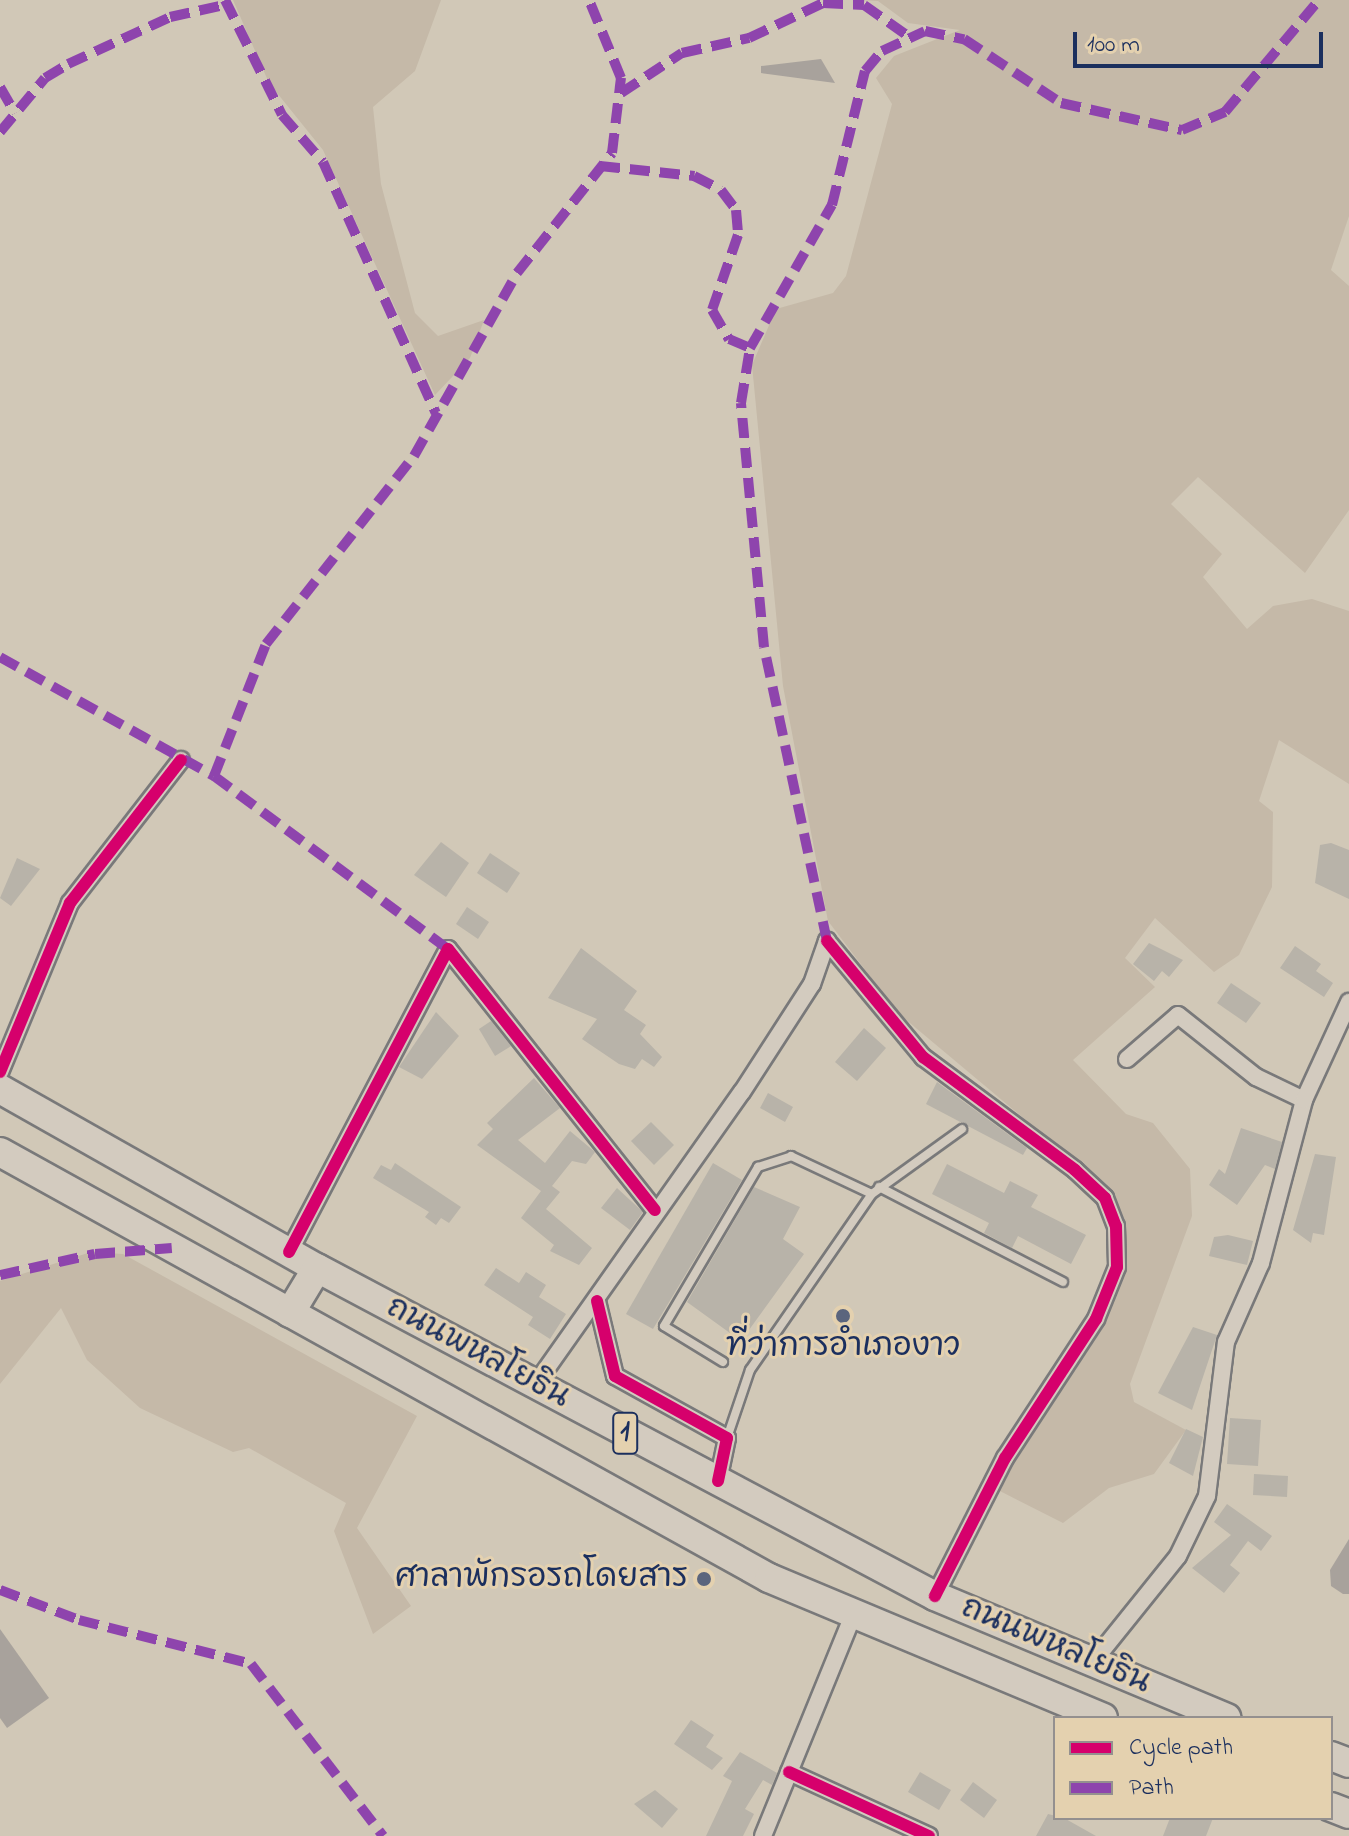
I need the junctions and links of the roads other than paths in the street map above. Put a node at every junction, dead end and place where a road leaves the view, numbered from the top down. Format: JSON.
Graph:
{"nodes":[{"id":1,"x":181,"y":760,"type":"dead end"},
{"id":2,"x":1349,"y":1002,"type":"edge"},
{"id":3,"x":1127,"y":1059,"type":"dead end"},
{"id":4,"x":0,"y":1072,"type":"edge"},
{"id":5,"x":0,"y":1089,"type":"edge"},
{"id":6,"x":1304,"y":1100,"type":"junction"},
{"id":7,"x":962,"y":1129,"type":"dead end"},
{"id":8,"x":0,"y":1152,"type":"edge"},
{"id":9,"x":879,"y":1187,"type":"junction"},
{"id":10,"x":872,"y":1194,"type":"junction"},
{"id":11,"x":655,"y":1210,"type":"junction"},
{"id":12,"x":289,"y":1252,"type":"junction"},
{"id":13,"x":317,"y":1268,"type":"junction"},
{"id":14,"x":1063,"y":1282,"type":"dead end"},
{"id":15,"x":597,"y":1301,"type":"junction"},
{"id":16,"x":290,"y":1313,"type":"junction"},
{"id":17,"x":723,"y":1362,"type":"dead end"},
{"id":18,"x":535,"y":1385,"type":"junction"},
{"id":19,"x":727,"y":1438,"type":"junction"},
{"id":20,"x":718,"y":1481,"type":"junction"},
{"id":21,"x":935,"y":1596,"type":"junction"},
{"id":22,"x":853,"y":1616,"type":"junction"},
{"id":23,"x":1092,"y":1663,"type":"junction"},
{"id":24,"x":1098,"y":1716,"type":"edge"},
{"id":25,"x":1222,"y":1716,"type":"edge"},
{"id":26,"x":789,"y":1772,"type":"junction"},
{"id":27,"x":763,"y":1836,"type":"edge"},
{"id":28,"x":929,"y":1836,"type":"edge"}],
"edges":[{"from":1,"to":4,"type":"street"},
{"from":2,"to":6,"type":"street"},
{"from":3,"to":6,"type":"street"},
{"from":5,"to":12,"type":"highway","name":"ถนนพหลโยธิน","number":"1"},
{"from":6,"to":23,"type":"street"},
{"from":7,"to":9,"type":"lane"},
{"from":8,"to":16,"type":"highway","name":"ถนนพหลโยธิน","number":"1"},
{"from":9,"to":10,"type":"lane"},
{"from":9,"to":14,"type":"lane"},
{"from":10,"to":17,"type":"lane"},
{"from":10,"to":19,"type":"lane"},
{"from":11,"to":12,"type":"street"},
{"from":11,"to":15,"type":"street"},
{"from":11,"to":21,"type":"street"},
{"from":12,"to":13,"type":"highway","name":"ถนนพหลโยธิน","number":"1"},
{"from":13,"to":16,"type":"highway"},
{"from":13,"to":18,"type":"highway","name":"ถนนพหลโยธิน","number":"1"},
{"from":15,"to":18,"type":"street"},
{"from":15,"to":19,"type":"street"},
{"from":16,"to":22,"type":"highway","name":"ถนนพหลโยธิน","number":"1"},
{"from":18,"to":20,"type":"highway","name":"ถนนพหลโยธิน","number":"1"},
{"from":19,"to":20,"type":"street"},
{"from":20,"to":21,"type":"highway","name":"ถนนพหลโยธิน","number":"1"},
{"from":21,"to":23,"type":"highway","name":"ถนนพหลโยธิน","number":"1"},
{"from":22,"to":24,"type":"highway","name":"ถนนพหลโยธิน","number":"1"},
{"from":22,"to":26,"type":"street"},
{"from":23,"to":25,"type":"highway","name":"ถนนพหลโยธิน","number":"1"},
{"from":26,"to":27,"type":"street"},
{"from":26,"to":28,"type":"street"}]}
